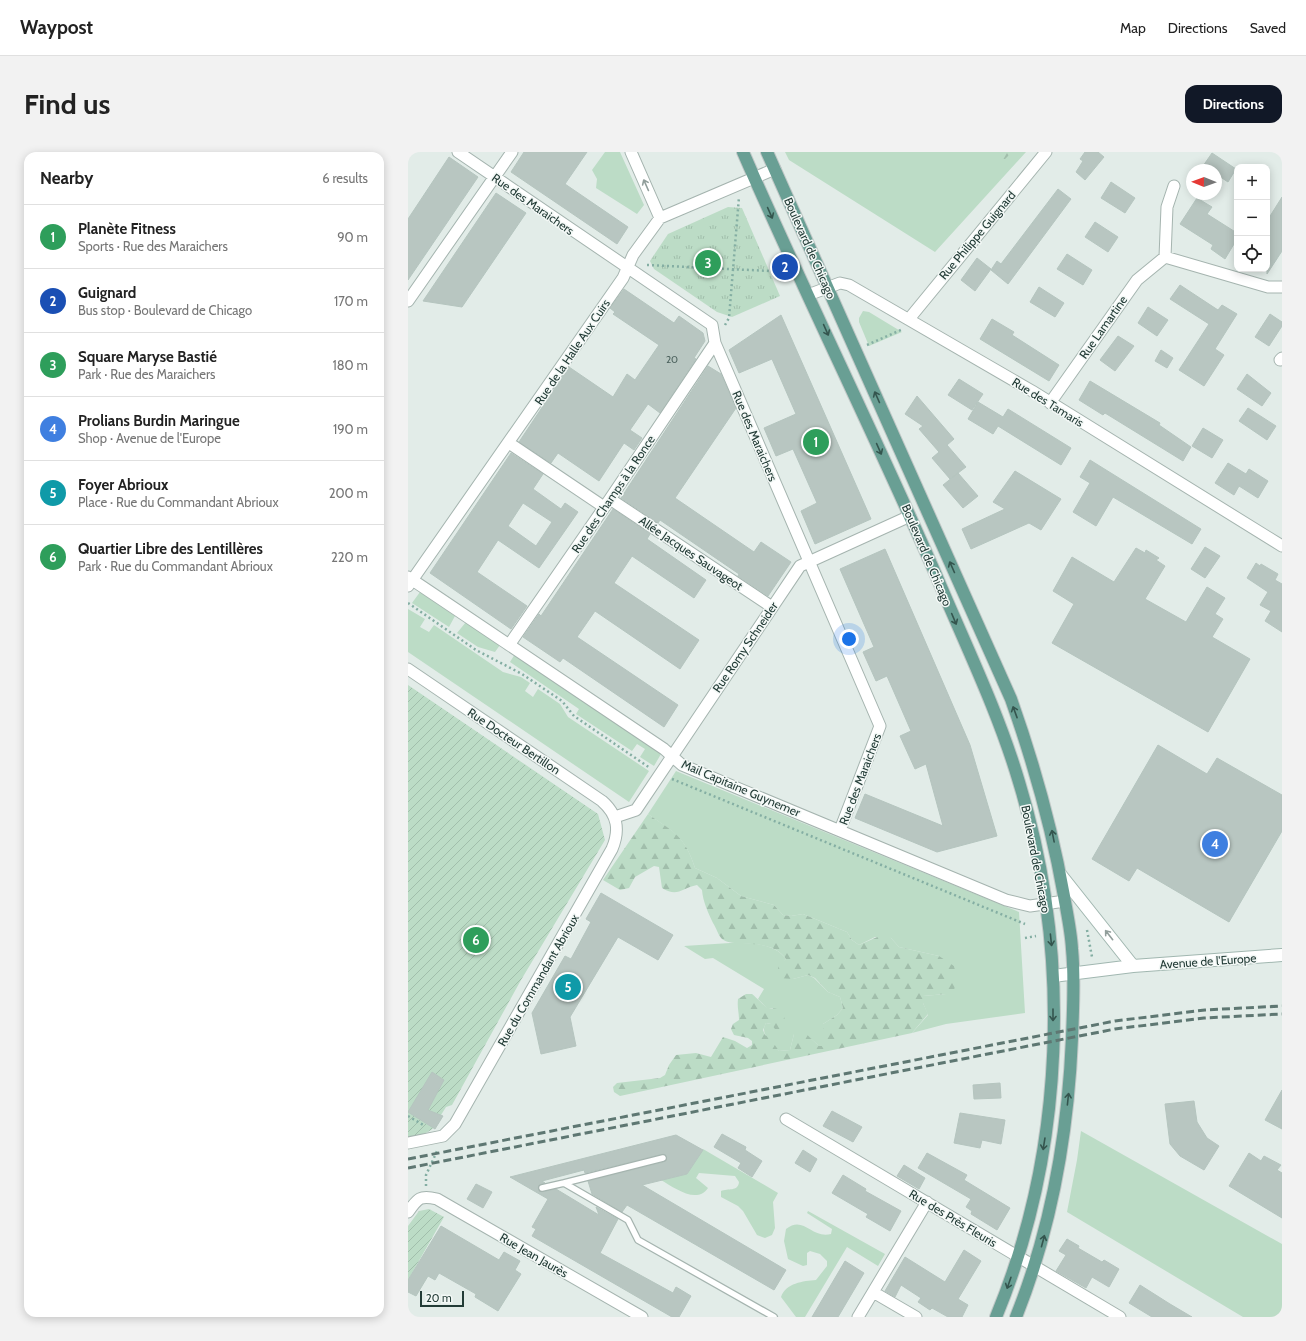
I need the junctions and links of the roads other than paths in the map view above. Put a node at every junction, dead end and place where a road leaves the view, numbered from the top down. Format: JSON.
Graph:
{"nodes":[{"id":1,"x":458,"y":152,"type":"edge"},
{"id":2,"x":512,"y":152,"type":"edge"},
{"id":3,"x":631,"y":152,"type":"edge"},
{"id":4,"x":744,"y":152,"type":"edge"},
{"id":5,"x":767,"y":152,"type":"edge"},
{"id":6,"x":1046,"y":152,"type":"edge"},
{"id":7,"x":775,"y":169,"type":"junction"},
{"id":8,"x":494,"y":177,"type":"junction"},
{"id":9,"x":755,"y":177,"type":"junction"},
{"id":10,"x":1174,"y":186,"type":"dead end"},
{"id":11,"x":660,"y":218,"type":"junction"},
{"id":12,"x":1165,"y":257,"type":"junction"},
{"id":13,"x":627,"y":267,"type":"junction"},
{"id":14,"x":1282,"y":287,"type":"edge"},
{"id":15,"x":828,"y":288,"type":"junction"},
{"id":16,"x":808,"y":295,"type":"junction"},
{"id":17,"x":408,"y":302,"type":"edge"},
{"id":18,"x":909,"y":319,"type":"junction"},
{"id":19,"x":715,"y":343,"type":"junction"},
{"id":20,"x":1050,"y":403,"type":"junction"},
{"id":21,"x":510,"y":443,"type":"junction"},
{"id":22,"x":607,"y":503,"type":"junction"},
{"id":23,"x":910,"y":516,"type":"junction"},
{"id":24,"x":1282,"y":546,"type":"edge"},
{"id":25,"x":810,"y":561,"type":"junction"},
{"id":26,"x":409,"y":581,"type":"edge"},
{"id":27,"x":772,"y":607,"type":"junction"},
{"id":28,"x":509,"y":645,"type":"junction"},
{"id":29,"x":408,"y":669,"type":"edge"},
{"id":30,"x":672,"y":756,"type":"junction"},
{"id":31,"x":615,"y":817,"type":"junction"},
{"id":32,"x":840,"y":830,"type":"junction"},
{"id":33,"x":1060,"y":874,"type":"junction"},
{"id":34,"x":1065,"y":901,"type":"junction"},
{"id":35,"x":1046,"y":904,"type":"junction"},
{"id":36,"x":1282,"y":955,"type":"edge"},
{"id":37,"x":1133,"y":966,"type":"junction"},
{"id":38,"x":1074,"y":974,"type":"junction"},
{"id":39,"x":1053,"y":976,"type":"junction"},
{"id":40,"x":786,"y":1119,"type":"dead end"},
{"id":41,"x":408,"y":1143,"type":"edge"},
{"id":42,"x":663,"y":1158,"type":"dead end"},
{"id":43,"x":564,"y":1183,"type":"junction"},
{"id":44,"x":542,"y":1188,"type":"dead end"},
{"id":45,"x":926,"y":1202,"type":"junction"},
{"id":46,"x":408,"y":1212,"type":"edge"},
{"id":47,"x":1018,"y":1257,"type":"junction"},
{"id":48,"x":1034,"y":1266,"type":"junction"},
{"id":49,"x":873,"y":1292,"type":"junction"},
{"id":50,"x":642,"y":1317,"type":"edge"},
{"id":51,"x":774,"y":1317,"type":"edge"},
{"id":52,"x":858,"y":1317,"type":"edge"},
{"id":53,"x":916,"y":1317,"type":"edge"},
{"id":54,"x":996,"y":1317,"type":"edge"},
{"id":55,"x":1016,"y":1317,"type":"edge"},
{"id":56,"x":1120,"y":1317,"type":"edge"}],
"edges":[{"from":1,"to":8,"type":"street","name":"Rue des Maraichers"},
{"from":2,"to":8,"type":"street"},
{"from":11,"to":3,"type":"street","one_way":true},
{"from":4,"to":9,"type":"main road","name":"Boulevard de Chicago"},
{"from":5,"to":7,"type":"main road","name":"Boulevard de Chicago"},
{"from":6,"to":18,"type":"street","name":"Rue Philippe Guignard"},
{"from":7,"to":9,"type":"street"},
{"from":7,"to":15,"type":"main road","name":"Boulevard de Chicago"},
{"from":8,"to":13,"type":"street","name":"Rue des Maraichers"},
{"from":8,"to":17,"type":"street"},
{"from":9,"to":11,"type":"street"},
{"from":9,"to":16,"type":"main road","name":"Boulevard de Chicago","one_way":true},
{"from":10,"to":12,"type":"street"},
{"from":11,"to":13,"type":"street","name":"Rue de la Halle Aux Cuirs"},
{"from":12,"to":14,"type":"street"},
{"from":12,"to":20,"type":"street","name":"Rue Lamartine"},
{"from":13,"to":19,"type":"street","name":"Rue des Maraichers"},
{"from":13,"to":21,"type":"street","name":"Rue de la Halle Aux Cuirs"},
{"from":15,"to":16,"type":"street","name":"Rue des Tamaris"},
{"from":15,"to":18,"type":"street","name":"Rue des Tamaris"},
{"from":33,"to":15,"type":"main road","name":"Boulevard de Chicago","one_way":true},
{"from":16,"to":23,"type":"main road","name":"Boulevard de Chicago","one_way":true},
{"from":18,"to":20,"type":"street","name":"Rue des Tamaris"},
{"from":19,"to":22,"type":"street","name":"Rue des Champs à la Ronce"},
{"from":19,"to":25,"type":"street","name":"Rue des Maraichers"},
{"from":20,"to":24,"type":"street","name":"Rue des Tamaris"},
{"from":21,"to":22,"type":"street","name":"Allée Jacques Sauvageot"},
{"from":21,"to":26,"type":"street","name":"Rue de la Halle Aux Cuirs"},
{"from":22,"to":27,"type":"street","name":"Allée Jacques Sauvageot"},
{"from":22,"to":28,"type":"street","name":"Rue des Champs à la Ronce"},
{"from":23,"to":25,"type":"street","name":"Rue Romy Schneider"},
{"from":23,"to":35,"type":"main road","name":"Boulevard de Chicago","one_way":true},
{"from":25,"to":27,"type":"street","name":"Rue Romy Schneider"},
{"from":25,"to":32,"type":"street","name":"Rue des Maraichers"},
{"from":26,"to":28,"type":"street","name":"Mail Capitaine Guynemer"},
{"from":27,"to":30,"type":"street","name":"Rue Romy Schneider"},
{"from":28,"to":30,"type":"street","name":"Mail Capitaine Guynemer"},
{"from":29,"to":31,"type":"street","name":"Rue Docteur Bertillon"},
{"from":30,"to":31,"type":"street","name":"Rue Romy Schneider"},
{"from":30,"to":32,"type":"street","name":"Mail Capitaine Guynemer"},
{"from":31,"to":41,"type":"street","name":"Rue du Commandant Abrioux"},
{"from":32,"to":35,"type":"street","name":"Mail Capitaine Guynemer"},
{"from":33,"to":34,"type":"main road","name":"Boulevard de Chicago"},
{"from":37,"to":33,"type":"main road","one_way":true},
{"from":34,"to":35,"type":"street","name":"Mail Capitaine Guynemer"},
{"from":34,"to":38,"type":"main road","name":"Boulevard de Chicago"},
{"from":35,"to":39,"type":"main road","name":"Boulevard de Chicago","one_way":true},
{"from":36,"to":37,"type":"main road","name":"Avenue de l'Europe"},
{"from":37,"to":38,"type":"main road","name":"Avenue de l'Europe"},
{"from":38,"to":39,"type":"main road","name":"Avenue de l'Europe"},
{"from":48,"to":38,"type":"main road","name":"Boulevard de Chicago","one_way":true},
{"from":39,"to":47,"type":"main road","name":"Boulevard de Chicago","one_way":true},
{"from":40,"to":45,"type":"street","name":"Rue des Près Fleuris"},
{"from":42,"to":43,"type":"lane"},
{"from":43,"to":44,"type":"lane"},
{"from":43,"to":51,"type":"lane"},
{"from":45,"to":47,"type":"street","name":"Rue des Près Fleuris"},
{"from":45,"to":49,"type":"street"},
{"from":46,"to":50,"type":"street","name":"Rue Jean Jaurès"},
{"from":47,"to":48,"type":"street","name":"Rue des Près Fleuris"},
{"from":47,"to":54,"type":"main road","name":"Boulevard de Chicago","one_way":true},
{"from":48,"to":55,"type":"main road","name":"Boulevard de Chicago"},
{"from":48,"to":56,"type":"street","name":"Rue des Près Fleuris"},
{"from":49,"to":52,"type":"street"},
{"from":49,"to":53,"type":"street"}]}
